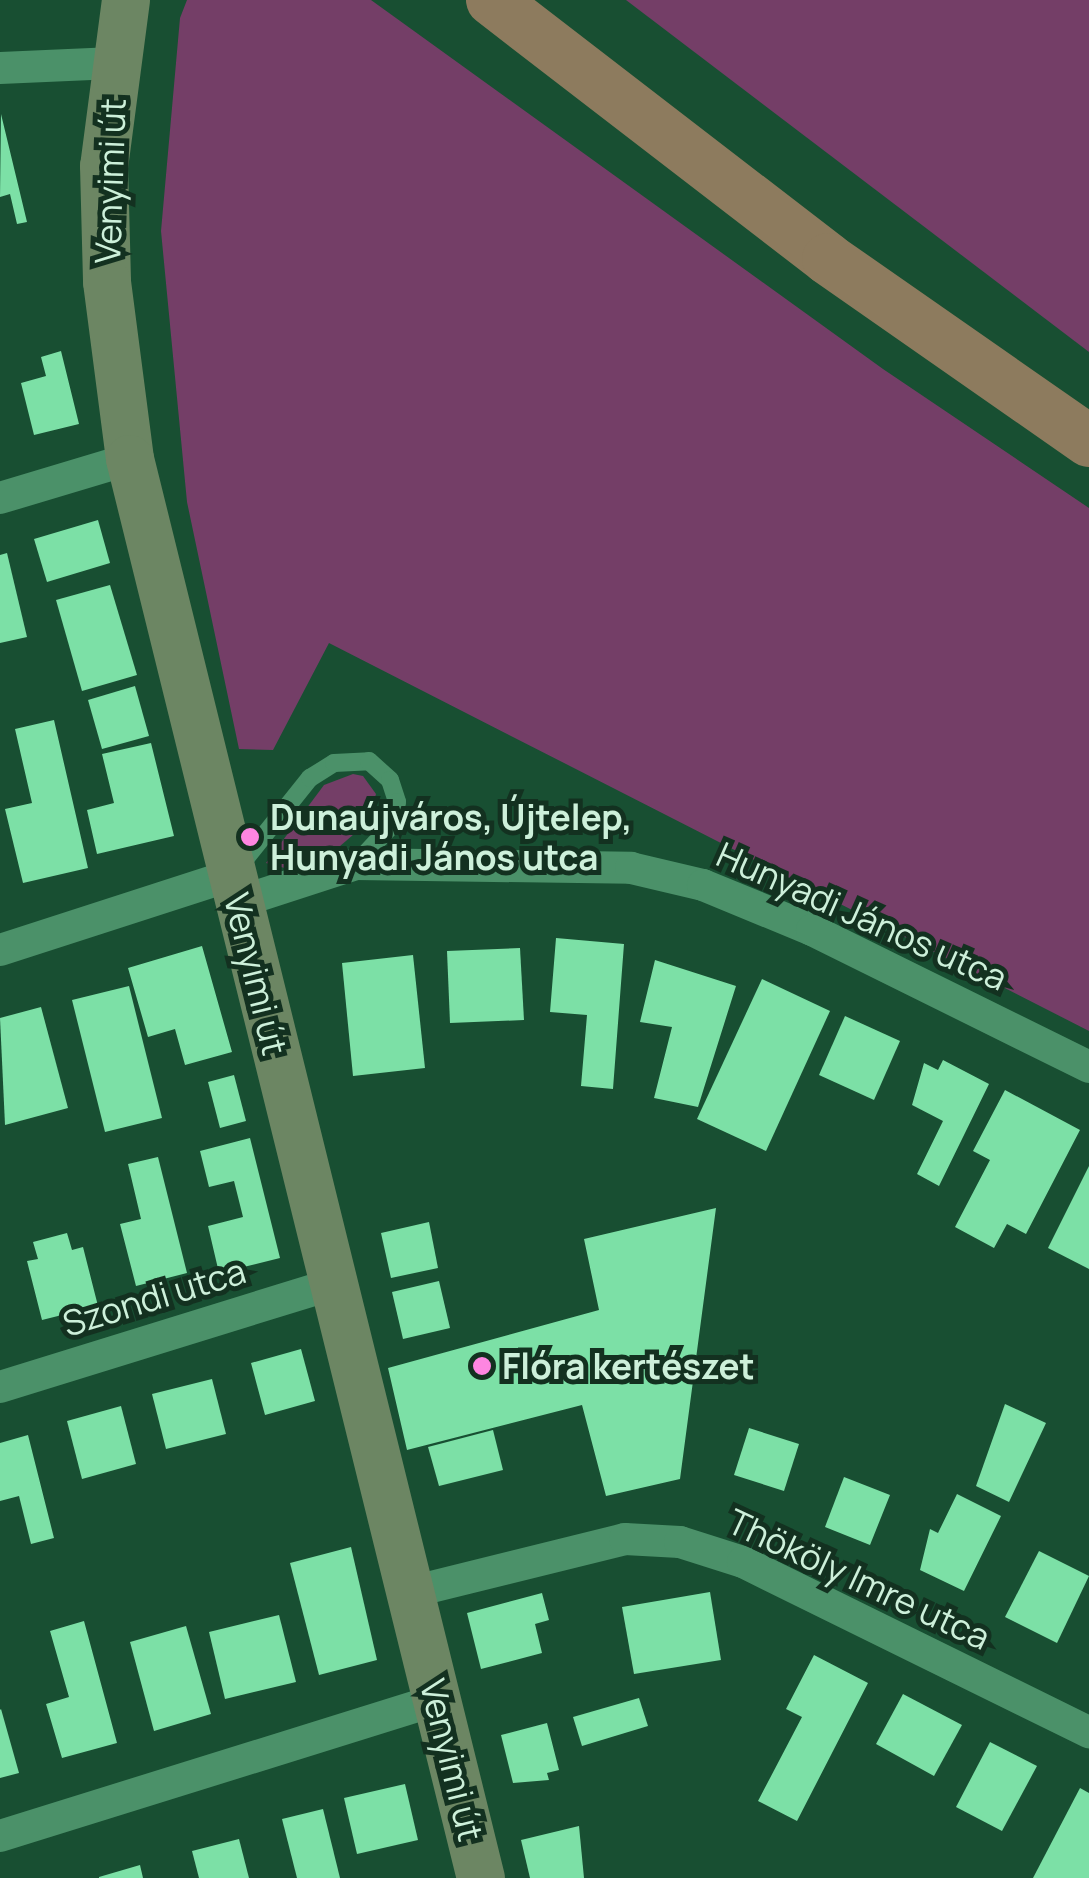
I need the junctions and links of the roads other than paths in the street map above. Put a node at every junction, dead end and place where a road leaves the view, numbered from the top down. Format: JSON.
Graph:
{"nodes":[{"id":1,"x":126,"y":0,"type":"edge"},
{"id":2,"x":492,"y":0,"type":"edge"},
{"id":3,"x":114,"y":64,"type":"junction"},
{"id":4,"x":0,"y":68,"type":"edge"},
{"id":5,"x":1089,"y":440,"type":"edge"},
{"id":6,"x":130,"y":458,"type":"junction"},
{"id":7,"x":0,"y":498,"type":"edge"},
{"id":8,"x":356,"y":864,"type":"junction"},
{"id":9,"x":236,"y":888,"type":"junction"},
{"id":10,"x":0,"y":950,"type":"edge"},
{"id":11,"x":1089,"y":1067,"type":"edge"},
{"id":12,"x":332,"y":1284,"type":"junction"},
{"id":13,"x":0,"y":1387,"type":"edge"},
{"id":14,"x":411,"y":1592,"type":"junction"},
{"id":15,"x":437,"y":1700,"type":"junction"},
{"id":16,"x":1089,"y":1732,"type":"edge"},
{"id":17,"x":0,"y":1836,"type":"edge"},
{"id":18,"x":481,"y":1878,"type":"edge"}],
"edges":[{"from":1,"to":3,"type":"street","name":"Venyimi út"},
{"from":2,"to":5,"type":"main road"},
{"from":3,"to":4,"type":"street"},
{"from":3,"to":6,"type":"street","name":"Venyimi út"},
{"from":6,"to":7,"type":"street"},
{"from":6,"to":9,"type":"street","name":"Venyimi út"},
{"from":8,"to":9,"type":"street","name":"Hunyadi János utca"},
{"from":8,"to":9,"type":"lane"},
{"from":8,"to":11,"type":"street","name":"Hunyadi János utca"},
{"from":9,"to":10,"type":"street","name":"Hunyadi János utca"},
{"from":9,"to":12,"type":"street","name":"Venyimi út"},
{"from":12,"to":13,"type":"street","name":"Szondi utca"},
{"from":12,"to":14,"type":"street","name":"Venyimi út"},
{"from":14,"to":15,"type":"street","name":"Venyimi út"},
{"from":14,"to":16,"type":"street","name":"Thököly Imre utca"},
{"from":15,"to":17,"type":"street"},
{"from":15,"to":18,"type":"street","name":"Venyimi út"}]}
